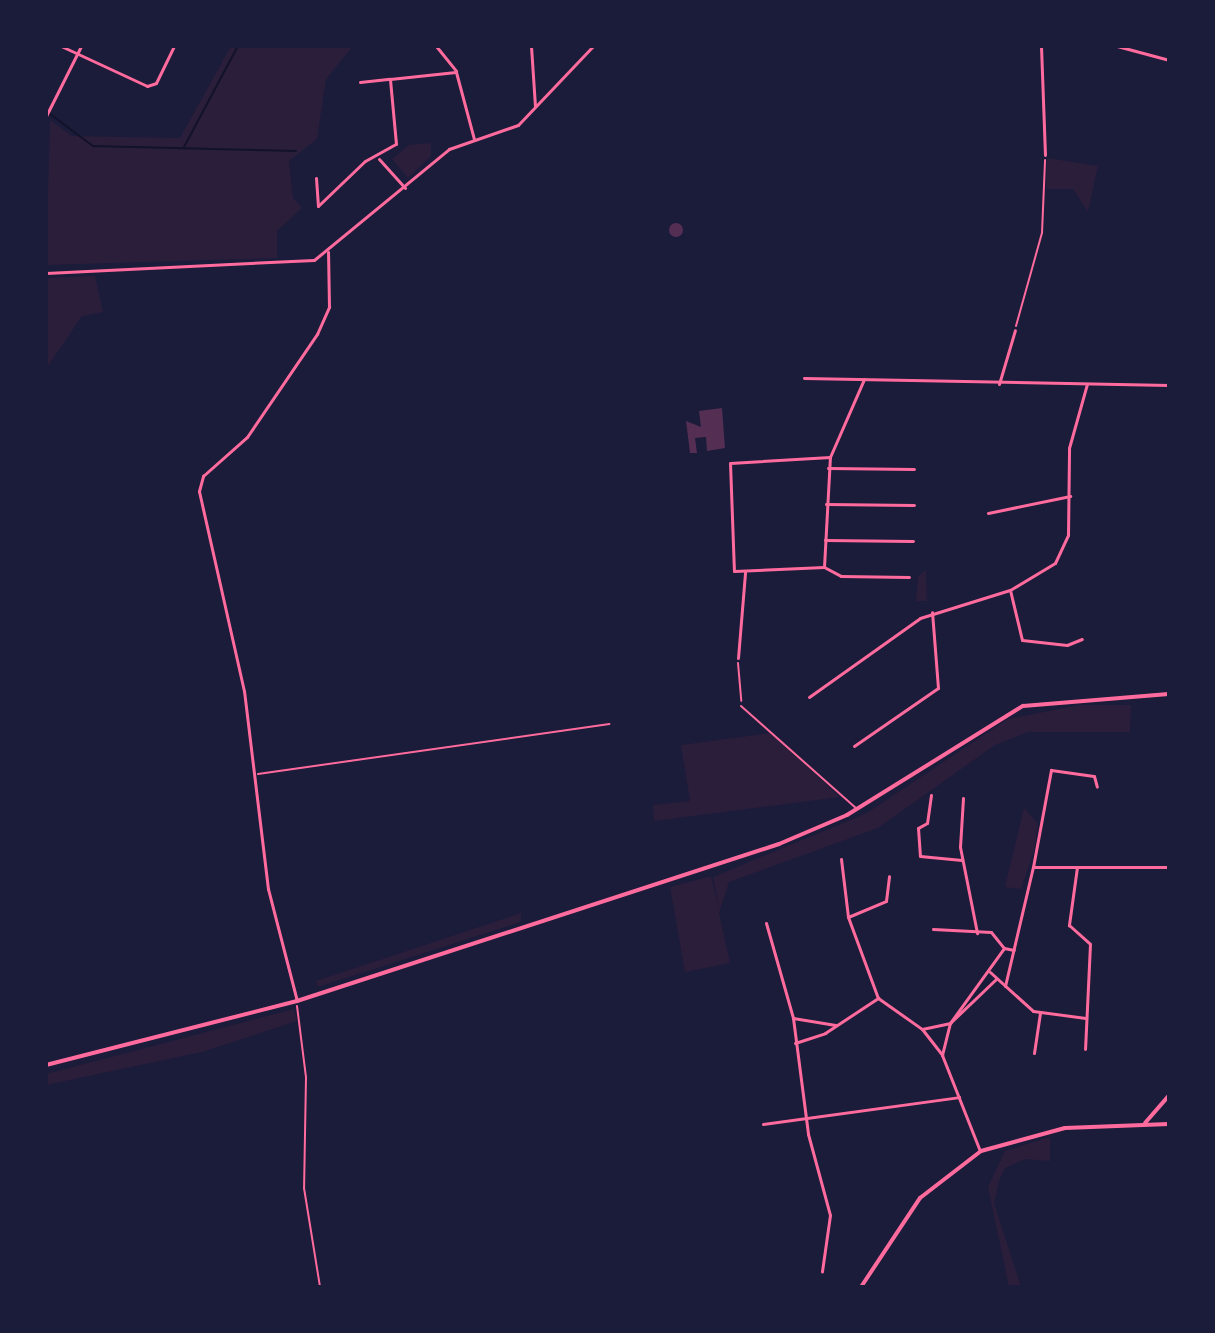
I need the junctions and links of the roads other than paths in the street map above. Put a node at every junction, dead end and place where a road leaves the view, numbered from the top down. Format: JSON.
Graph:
{"nodes":[{"id":1,"x":61,"y":46,"type":"edge"},
{"id":2,"x":81,"y":46,"type":"edge"},
{"id":3,"x":174,"y":46,"type":"edge"},
{"id":4,"x":436,"y":46,"type":"edge"},
{"id":5,"x":531,"y":46,"type":"edge"},
{"id":6,"x":593,"y":46,"type":"edge"},
{"id":7,"x":1041,"y":46,"type":"edge"},
{"id":8,"x":1117,"y":46,"type":"edge"},
{"id":9,"x":1136,"y":48,"type":"edge"},
{"id":10,"x":78,"y":52,"type":"junction"},
{"id":11,"x":1169,"y":60,"type":"edge"},
{"id":12,"x":456,"y":72,"type":"junction"},
{"id":13,"x":390,"y":79,"type":"junction"},
{"id":14,"x":360,"y":82,"type":"dead end"},
{"id":15,"x":535,"y":106,"type":"junction"},
{"id":16,"x":46,"y":115,"type":"edge"},
{"id":17,"x":474,"y":139,"type":"junction"},
{"id":18,"x":1045,"y":155,"type":"road end"},
{"id":19,"x":379,"y":159,"type":"junction"},
{"id":20,"x":316,"y":178,"type":"dead end"},
{"id":21,"x":405,"y":188,"type":"junction"},
{"id":22,"x":328,"y":252,"type":"junction"},
{"id":23,"x":46,"y":273,"type":"edge"},
{"id":24,"x":1015,"y":330,"type":"road end"},
{"id":25,"x":804,"y":378,"type":"dead end"},
{"id":26,"x":864,"y":379,"type":"junction"},
{"id":27,"x":999,"y":384,"type":"junction"},
{"id":28,"x":1087,"y":384,"type":"junction"},
{"id":29,"x":1169,"y":385,"type":"edge"},
{"id":30,"x":830,"y":457,"type":"junction"},
{"id":31,"x":828,"y":468,"type":"junction"},
{"id":32,"x":914,"y":469,"type":"dead end"},
{"id":33,"x":1070,"y":496,"type":"junction"},
{"id":34,"x":826,"y":504,"type":"junction"},
{"id":35,"x":914,"y":505,"type":"dead end"},
{"id":36,"x":988,"y":513,"type":"dead end"},
{"id":37,"x":825,"y":540,"type":"junction"},
{"id":38,"x":913,"y":541,"type":"dead end"},
{"id":39,"x":824,"y":567,"type":"junction"},
{"id":40,"x":745,"y":572,"type":"junction"},
{"id":41,"x":909,"y":577,"type":"dead end"},
{"id":42,"x":1010,"y":590,"type":"junction"},
{"id":43,"x":932,"y":612,"type":"junction"},
{"id":44,"x":1082,"y":639,"type":"dead end"},
{"id":45,"x":738,"y":658,"type":"road end"},
{"id":46,"x":1169,"y":694,"type":"edge"},
{"id":47,"x":809,"y":697,"type":"dead end"},
{"id":48,"x":741,"y":706,"type":"dead end"},
{"id":49,"x":609,"y":724,"type":"dead end"},
{"id":50,"x":854,"y":746,"type":"dead end"},
{"id":51,"x":258,"y":774,"type":"junction"},
{"id":52,"x":1097,"y":787,"type":"dead end"},
{"id":53,"x":931,"y":795,"type":"dead end"},
{"id":54,"x":963,"y":798,"type":"dead end"},
{"id":55,"x":857,"y":809,"type":"junction"},
{"id":56,"x":841,"y":859,"type":"dead end"},
{"id":57,"x":962,"y":860,"type":"junction"},
{"id":58,"x":1033,"y":867,"type":"junction"},
{"id":59,"x":1077,"y":867,"type":"junction"},
{"id":60,"x":1169,"y":867,"type":"edge"},
{"id":61,"x":889,"y":876,"type":"dead end"},
{"id":62,"x":848,"y":917,"type":"junction"},
{"id":63,"x":766,"y":923,"type":"dead end"},
{"id":64,"x":933,"y":929,"type":"dead end"},
{"id":65,"x":977,"y":933,"type":"junction"},
{"id":66,"x":1004,"y":948,"type":"junction"},
{"id":67,"x":1014,"y":950,"type":"junction"},
{"id":68,"x":990,"y":972,"type":"junction"},
{"id":69,"x":996,"y":979,"type":"junction"},
{"id":70,"x":1005,"y":986,"type":"junction"},
{"id":71,"x":878,"y":998,"type":"junction"},
{"id":72,"x":297,"y":1001,"type":"junction"},
{"id":73,"x":1040,"y":1013,"type":"junction"},
{"id":74,"x":793,"y":1018,"type":"junction"},
{"id":75,"x":1086,"y":1018,"type":"junction"},
{"id":76,"x":950,"y":1023,"type":"junction"},
{"id":77,"x":835,"y":1025,"type":"junction"},
{"id":78,"x":922,"y":1029,"type":"junction"},
{"id":79,"x":795,"y":1043,"type":"junction"},
{"id":80,"x":1085,"y":1049,"type":"dead end"},
{"id":81,"x":1034,"y":1053,"type":"dead end"},
{"id":82,"x":942,"y":1055,"type":"junction"},
{"id":83,"x":46,"y":1065,"type":"edge"},
{"id":84,"x":1169,"y":1095,"type":"edge"},
{"id":85,"x":959,"y":1097,"type":"junction"},
{"id":86,"x":809,"y":1116,"type":"junction"},
{"id":87,"x":763,"y":1124,"type":"dead end"},
{"id":88,"x":1143,"y":1124,"type":"junction"},
{"id":89,"x":1169,"y":1124,"type":"edge"},
{"id":90,"x":981,"y":1151,"type":"junction"},
{"id":91,"x":822,"y":1271,"type":"dead end"},
{"id":92,"x":861,"y":1287,"type":"edge"}],
"edges":[{"from":1,"to":10,"type":"street"},
{"from":2,"to":10,"type":"street"},
{"from":3,"to":10,"type":"street"},
{"from":4,"to":12,"type":"street"},
{"from":5,"to":15,"type":"street"},
{"from":6,"to":15,"type":"street"},
{"from":7,"to":18,"type":"street"},
{"from":8,"to":9,"type":"street"},
{"from":9,"to":11,"type":"street"},
{"from":10,"to":16,"type":"street"},
{"from":12,"to":13,"type":"street"},
{"from":12,"to":17,"type":"street"},
{"from":13,"to":14,"type":"street"},
{"from":13,"to":19,"type":"street"},
{"from":15,"to":17,"type":"street"},
{"from":17,"to":21,"type":"street"},
{"from":19,"to":20,"type":"street"},
{"from":19,"to":21,"type":"street"},
{"from":21,"to":22,"type":"street"},
{"from":22,"to":23,"type":"street"},
{"from":22,"to":51,"type":"street"},
{"from":24,"to":27,"type":"street"},
{"from":25,"to":26,"type":"street"},
{"from":26,"to":27,"type":"street"},
{"from":26,"to":30,"type":"street"},
{"from":27,"to":28,"type":"street"},
{"from":28,"to":29,"type":"street"},
{"from":28,"to":33,"type":"street"},
{"from":30,"to":31,"type":"street"},
{"from":30,"to":40,"type":"street"},
{"from":31,"to":32,"type":"street"},
{"from":31,"to":34,"type":"street"},
{"from":33,"to":36,"type":"street"},
{"from":33,"to":42,"type":"street"},
{"from":34,"to":35,"type":"street"},
{"from":34,"to":37,"type":"street"},
{"from":37,"to":38,"type":"street"},
{"from":37,"to":39,"type":"street"},
{"from":39,"to":40,"type":"street"},
{"from":39,"to":41,"type":"street"},
{"from":40,"to":45,"type":"street"},
{"from":42,"to":43,"type":"street"},
{"from":42,"to":44,"type":"street"},
{"from":43,"to":47,"type":"street"},
{"from":43,"to":50,"type":"street"},
{"from":46,"to":55,"type":"main road"},
{"from":48,"to":55,"type":"lane"},
{"from":49,"to":51,"type":"lane"},
{"from":51,"to":72,"type":"street"},
{"from":52,"to":58,"type":"street"},
{"from":53,"to":57,"type":"street"},
{"from":54,"to":57,"type":"street"},
{"from":55,"to":72,"type":"main road"},
{"from":56,"to":62,"type":"street"},
{"from":57,"to":65,"type":"street"},
{"from":58,"to":59,"type":"street"},
{"from":58,"to":67,"type":"street"},
{"from":59,"to":60,"type":"street"},
{"from":59,"to":75,"type":"street"},
{"from":61,"to":62,"type":"street"},
{"from":62,"to":71,"type":"street"},
{"from":63,"to":74,"type":"street"},
{"from":64,"to":65,"type":"street"},
{"from":65,"to":66,"type":"street"},
{"from":66,"to":67,"type":"street"},
{"from":66,"to":68,"type":"street"},
{"from":67,"to":70,"type":"street"},
{"from":68,"to":69,"type":"street"},
{"from":68,"to":76,"type":"street"},
{"from":69,"to":70,"type":"street"},
{"from":69,"to":76,"type":"street"},
{"from":70,"to":73,"type":"street"},
{"from":71,"to":77,"type":"street"},
{"from":71,"to":78,"type":"street"},
{"from":72,"to":83,"type":"main road"},
{"from":73,"to":75,"type":"street"},
{"from":73,"to":81,"type":"street"},
{"from":74,"to":77,"type":"street"},
{"from":74,"to":79,"type":"street"},
{"from":75,"to":80,"type":"street"},
{"from":76,"to":78,"type":"street"},
{"from":76,"to":82,"type":"street"},
{"from":77,"to":79,"type":"street"},
{"from":78,"to":82,"type":"street"},
{"from":79,"to":86,"type":"street"},
{"from":82,"to":85,"type":"street"},
{"from":84,"to":88,"type":"main road"},
{"from":85,"to":86,"type":"street"},
{"from":85,"to":90,"type":"street"},
{"from":86,"to":87,"type":"street"},
{"from":86,"to":91,"type":"street"},
{"from":88,"to":89,"type":"main road"},
{"from":88,"to":90,"type":"main road"},
{"from":90,"to":92,"type":"main road"}]}
